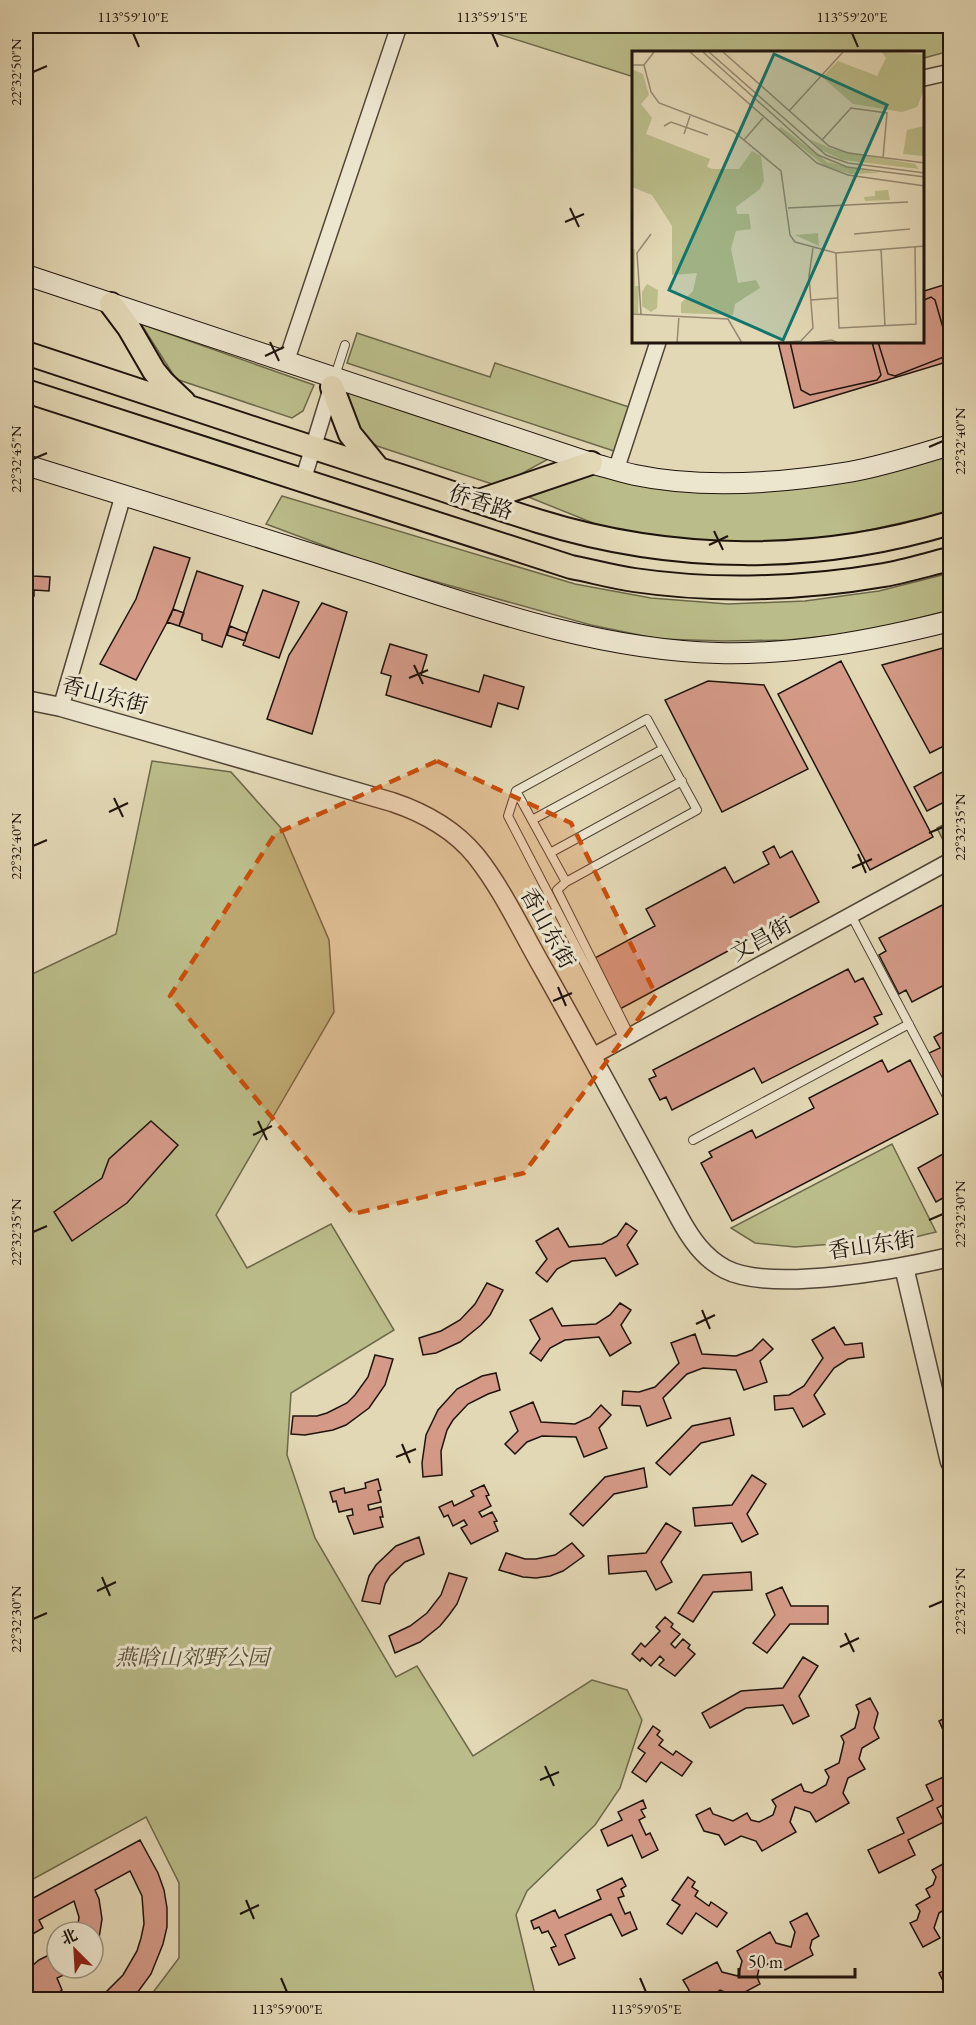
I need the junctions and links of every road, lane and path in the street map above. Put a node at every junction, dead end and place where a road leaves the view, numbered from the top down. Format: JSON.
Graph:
{"nodes":[{"id":1,"x":399,"y":26,"type":"edge"},
{"id":2,"x":951,"y":72,"type":"edge"},
{"id":3,"x":925,"y":78,"type":"edge"},
{"id":4,"x":26,"y":275,"type":"edge"},
{"id":5,"x":111,"y":304,"type":"junction"},
{"id":6,"x":657,"y":344,"type":"edge"},
{"id":7,"x":345,"y":345,"type":"dead end"},
{"id":8,"x":26,"y":353,"type":"edge"},
{"id":9,"x":286,"y":362,"type":"junction"},
{"id":10,"x":333,"y":382,"type":"junction"},
{"id":11,"x":26,"y":392,"type":"edge"},
{"id":12,"x":147,"y":393,"type":"junction"},
{"id":13,"x":189,"y":407,"type":"junction"},
{"id":14,"x":136,"y":427,"type":"junction"},
{"id":15,"x":951,"y":445,"type":"edge"},
{"id":16,"x":313,"y":447,"type":"junction"},
{"id":17,"x":591,"y":463,"type":"junction"},
{"id":18,"x":26,"y":465,"type":"edge"},
{"id":19,"x":380,"y":469,"type":"junction"},
{"id":20,"x":616,"y":470,"type":"junction"},
{"id":21,"x":303,"y":480,"type":"junction"},
{"id":22,"x":123,"y":496,"type":"junction"},
{"id":23,"x":479,"y":501,"type":"junction"},
{"id":24,"x":373,"y":502,"type":"junction"},
{"id":25,"x":951,"y":523,"type":"edge"},
{"id":26,"x":951,"y":559,"type":"edge"},
{"id":27,"x":951,"y":621,"type":"edge"},
{"id":28,"x":26,"y":700,"type":"edge"},
{"id":29,"x":61,"y":707,"type":"junction"},
{"id":30,"x":663,"y":749,"type":"junction"},
{"id":31,"x":682,"y":782,"type":"junction"},
{"id":32,"x":516,"y":792,"type":"junction"},
{"id":33,"x":532,"y":820,"type":"junction"},
{"id":34,"x":550,"y":853,"type":"junction"},
{"id":35,"x":951,"y":861,"type":"edge"},
{"id":36,"x":566,"y":882,"type":"junction"},
{"id":37,"x":851,"y":915,"type":"junction"},
{"id":38,"x":909,"y":1024,"type":"junction"},
{"id":39,"x":627,"y":1037,"type":"junction"},
{"id":40,"x":593,"y":1056,"type":"junction"},
{"id":41,"x":951,"y":1102,"type":"edge"},
{"id":42,"x":693,"y":1140,"type":"dead end"},
{"id":43,"x":951,"y":1257,"type":"edge"},
{"id":44,"x":904,"y":1267,"type":"junction"},
{"id":45,"x":951,"y":1462,"type":"edge"}],
"edges":[{"from":1,"to":9,"type":"street"},
{"from":2,"to":3,"type":"street"},
{"from":4,"to":5,"type":"main road"},
{"from":5,"to":9,"type":"main road"},
{"from":5,"to":13,"type":"main road"},
{"from":6,"to":20,"type":"street"},
{"from":7,"to":10,"type":"lane"},
{"from":8,"to":12,"type":"main road","name":"侨香路"},
{"from":9,"to":10,"type":"main road"},
{"from":10,"to":16,"type":"street"},
{"from":10,"to":17,"type":"main road"},
{"from":10,"to":19,"type":"main road"},
{"from":11,"to":14,"type":"main road","name":"侨香路"},
{"from":12,"to":13,"type":"main road","name":"侨香路"},
{"from":12,"to":14,"type":"main road"},
{"from":13,"to":16,"type":"main road","name":"侨香路"},
{"from":14,"to":21,"type":"main road","name":"侨香路"},
{"from":15,"to":20,"type":"main road"},
{"from":16,"to":19,"type":"main road","name":"侨香路"},
{"from":16,"to":21,"type":"street"},
{"from":17,"to":20,"type":"main road"},
{"from":17,"to":23,"type":"main road"},
{"from":18,"to":22,"type":"main road"},
{"from":19,"to":23,"type":"main road","name":"侨香路"},
{"from":19,"to":24,"type":"main road"},
{"from":21,"to":24,"type":"main road","name":"侨香路"},
{"from":22,"to":27,"type":"main road"},
{"from":22,"to":29,"type":"street"},
{"from":23,"to":25,"type":"main road","name":"侨香路"},
{"from":24,"to":26,"type":"main road","name":"侨香路"},
{"from":28,"to":29,"type":"street","name":"香山东街"},
{"from":29,"to":40,"type":"street","name":"香山东街"},
{"from":30,"to":31,"type":"lane"},
{"from":30,"to":32,"type":"lane"},
{"from":30,"to":33,"type":"lane"},
{"from":31,"to":34,"type":"lane"},
{"from":31,"to":36,"type":"lane"},
{"from":32,"to":33,"type":"lane"},
{"from":32,"to":39,"type":"lane"},
{"from":33,"to":34,"type":"lane"},
{"from":34,"to":36,"type":"lane"},
{"from":35,"to":37,"type":"street","name":"文昌街"},
{"from":36,"to":39,"type":"lane"},
{"from":37,"to":38,"type":"lane"},
{"from":37,"to":39,"type":"street","name":"文昌街"},
{"from":38,"to":41,"type":"lane"},
{"from":38,"to":42,"type":"lane"},
{"from":39,"to":40,"type":"street","name":"文昌街"},
{"from":40,"to":44,"type":"street","name":"香山东街"},
{"from":43,"to":44,"type":"street","name":"香山东街"},
{"from":44,"to":45,"type":"street"}]}
